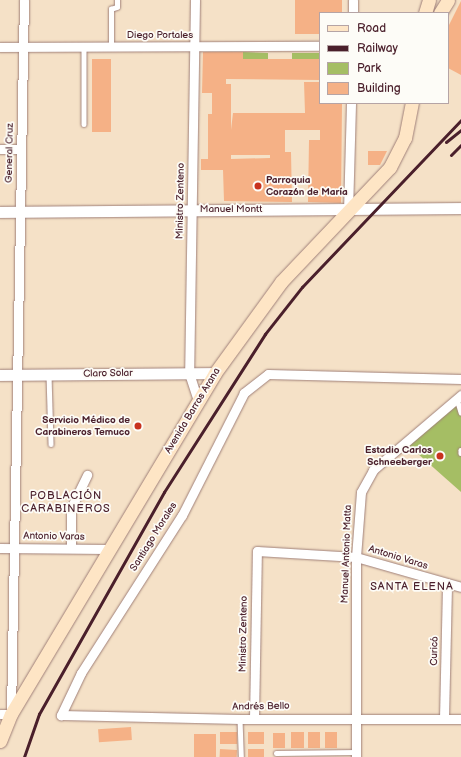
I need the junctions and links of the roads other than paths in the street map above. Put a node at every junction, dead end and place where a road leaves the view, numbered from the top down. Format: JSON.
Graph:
{"nodes":[{"id":1,"x":24,"y":0,"type":"edge"},
{"id":2,"x":117,"y":0,"type":"edge"},
{"id":3,"x":195,"y":0,"type":"edge"},
{"id":4,"x":353,"y":0,"type":"edge"},
{"id":5,"x":429,"y":0,"type":"edge"},
{"id":6,"x":448,"y":0,"type":"edge"},
{"id":7,"x":353,"y":12,"type":"edge"},
{"id":8,"x":425,"y":12,"type":"edge"},
{"id":9,"x":441,"y":12,"type":"edge"},
{"id":10,"x":194,"y":46,"type":"junction"},
{"id":11,"x":319,"y":46,"type":"edge"},
{"id":12,"x":0,"y":47,"type":"edge"},
{"id":13,"x":23,"y":47,"type":"junction"},
{"id":14,"x":84,"y":47,"type":"junction"},
{"id":15,"x":111,"y":47,"type":"junction"},
{"id":16,"x":352,"y":104,"type":"edge"},
{"id":17,"x":412,"y":104,"type":"edge"},
{"id":18,"x":84,"y":124,"type":"dead end"},
{"id":19,"x":0,"y":149,"type":"edge"},
{"id":20,"x":21,"y":149,"type":"junction"},
{"id":21,"x":461,"y":208,"type":"edge"},
{"id":22,"x":192,"y":210,"type":"junction"},
{"id":23,"x":348,"y":211,"type":"junction"},
{"id":24,"x":0,"y":212,"type":"edge"},
{"id":25,"x":20,"y":212,"type":"junction"},
{"id":26,"x":215,"y":373,"type":"junction"},
{"id":27,"x":189,"y":374,"type":"junction"},
{"id":28,"x":0,"y":375,"type":"edge"},
{"id":29,"x":16,"y":375,"type":"junction"},
{"id":30,"x":50,"y":375,"type":"junction"},
{"id":31,"x":461,"y":379,"type":"edge"},
{"id":32,"x":459,"y":397,"type":"edge"},
{"id":33,"x":198,"y":400,"type":"junction"},
{"id":34,"x":461,"y":412,"type":"edge"},
{"id":35,"x":51,"y":444,"type":"dead end"},
{"id":36,"x":461,"y":450,"type":"edge"},
{"id":37,"x":461,"y":453,"type":"edge"},
{"id":38,"x":87,"y":476,"type":"dead end"},
{"id":39,"x":0,"y":548,"type":"edge"},
{"id":40,"x":13,"y":548,"type":"junction"},
{"id":41,"x":71,"y":548,"type":"junction"},
{"id":42,"x":108,"y":549,"type":"junction"},
{"id":43,"x":256,"y":551,"type":"joint"},
{"id":44,"x":356,"y":556,"type":"junction"},
{"id":45,"x":447,"y":585,"type":"junction"},
{"id":46,"x":461,"y":587,"type":"edge"},
{"id":47,"x":6,"y":714,"type":"edge"},
{"id":48,"x":61,"y":715,"type":"joint"},
{"id":49,"x":355,"y":717,"type":"junction"},
{"id":50,"x":444,"y":718,"type":"junction"},
{"id":51,"x":240,"y":719,"type":"junction"},
{"id":52,"x":254,"y":719,"type":"junction"},
{"id":53,"x":461,"y":719,"type":"edge"},
{"id":54,"x":0,"y":741,"type":"edge"},
{"id":55,"x":276,"y":752,"type":"dead end"},
{"id":56,"x":356,"y":754,"type":"edge"},
{"id":57,"x":241,"y":757,"type":"edge"}],
"edges":[{"from":1,"to":13,"type":"street","name":"General Cruz"},
{"from":2,"to":15,"type":"lane"},
{"from":3,"to":10,"type":"street","name":"Ministro Zenteno"},
{"from":4,"to":7,"type":"street"},
{"from":5,"to":8,"type":"main road"},
{"from":6,"to":9,"type":"main road"},
{"from":10,"to":11,"type":"street","name":"Diego Portales"},
{"from":10,"to":15,"type":"street","name":"Diego Portales"},
{"from":10,"to":22,"type":"street","name":"Ministro Zenteno"},
{"from":12,"to":13,"type":"street","name":"Diego Portales"},
{"from":13,"to":14,"type":"street","name":"Diego Portales"},
{"from":13,"to":20,"type":"street","name":"General Cruz"},
{"from":14,"to":15,"type":"street","name":"Diego Portales"},
{"from":14,"to":18,"type":"lane"},
{"from":16,"to":23,"type":"street"},
{"from":17,"to":23,"type":"main road","name":"Avenida Barros Arana"},
{"from":19,"to":20,"type":"street"},
{"from":20,"to":25,"type":"street","name":"General Cruz"},
{"from":21,"to":23,"type":"street","name":"Manuel Montt"},
{"from":22,"to":23,"type":"street","name":"Manuel Montt"},
{"from":22,"to":25,"type":"street","name":"Manuel Montt"},
{"from":22,"to":27,"type":"street","name":"Ministro Zenteno"},
{"from":23,"to":26,"type":"main road","name":"Avenida Barros Arana"},
{"from":24,"to":25,"type":"street","name":"Manuel Montt"},
{"from":25,"to":29,"type":"street","name":"General Cruz"},
{"from":26,"to":27,"type":"street","name":"Claro Solar"},
{"from":26,"to":33,"type":"main road","name":"Avenida Barros Arana"},
{"from":27,"to":30,"type":"street","name":"Claro Solar"},
{"from":27,"to":33,"type":"street","name":"Ministro Zenteno"},
{"from":28,"to":29,"type":"street","name":"Claro Solar"},
{"from":29,"to":30,"type":"street","name":"Claro Solar"},
{"from":29,"to":40,"type":"street","name":"General Cruz"},
{"from":30,"to":35,"type":"lane"},
{"from":31,"to":48,"type":"street","name":"Santiago Morales"},
{"from":32,"to":34,"type":"lane"},
{"from":32,"to":44,"type":"street","name":"Manuel Antonio Matta"},
{"from":33,"to":42,"type":"main road","name":"Avenida Barros Arana"},
{"from":36,"to":37,"type":"lane"},
{"from":38,"to":41,"type":"street"},
{"from":39,"to":40,"type":"street","name":"Antonio Varas"},
{"from":40,"to":41,"type":"street","name":"Antonio Varas"},
{"from":40,"to":47,"type":"street","name":"General Cruz"},
{"from":41,"to":42,"type":"street","name":"Antonio Varas"},
{"from":42,"to":47,"type":"main road","name":"Avenida Barros Arana"},
{"from":43,"to":44,"type":"street","name":"Antonio Varas"},
{"from":43,"to":52,"type":"street","name":"Ministro Zenteno"},
{"from":44,"to":45,"type":"street","name":"Antonio Varas"},
{"from":44,"to":49,"type":"street","name":"Manuel Antonio Matta"},
{"from":45,"to":46,"type":"street","name":"Antonio Varas"},
{"from":45,"to":50,"type":"street","name":"Curicó"},
{"from":47,"to":54,"type":"main road","name":"Avenida Barros Arana"},
{"from":48,"to":51,"type":"street","name":"Andrés Bello"},
{"from":49,"to":50,"type":"street","name":"Andrés Bello"},
{"from":49,"to":52,"type":"street","name":"Andrés Bello"},
{"from":49,"to":56,"type":"street","name":"Manuel Antonio Matta"},
{"from":50,"to":53,"type":"street","name":"Andrés Bello"},
{"from":51,"to":52,"type":"street","name":"Andrés Bello"},
{"from":51,"to":57,"type":"lane"},
{"from":55,"to":56,"type":"lane"}]}
